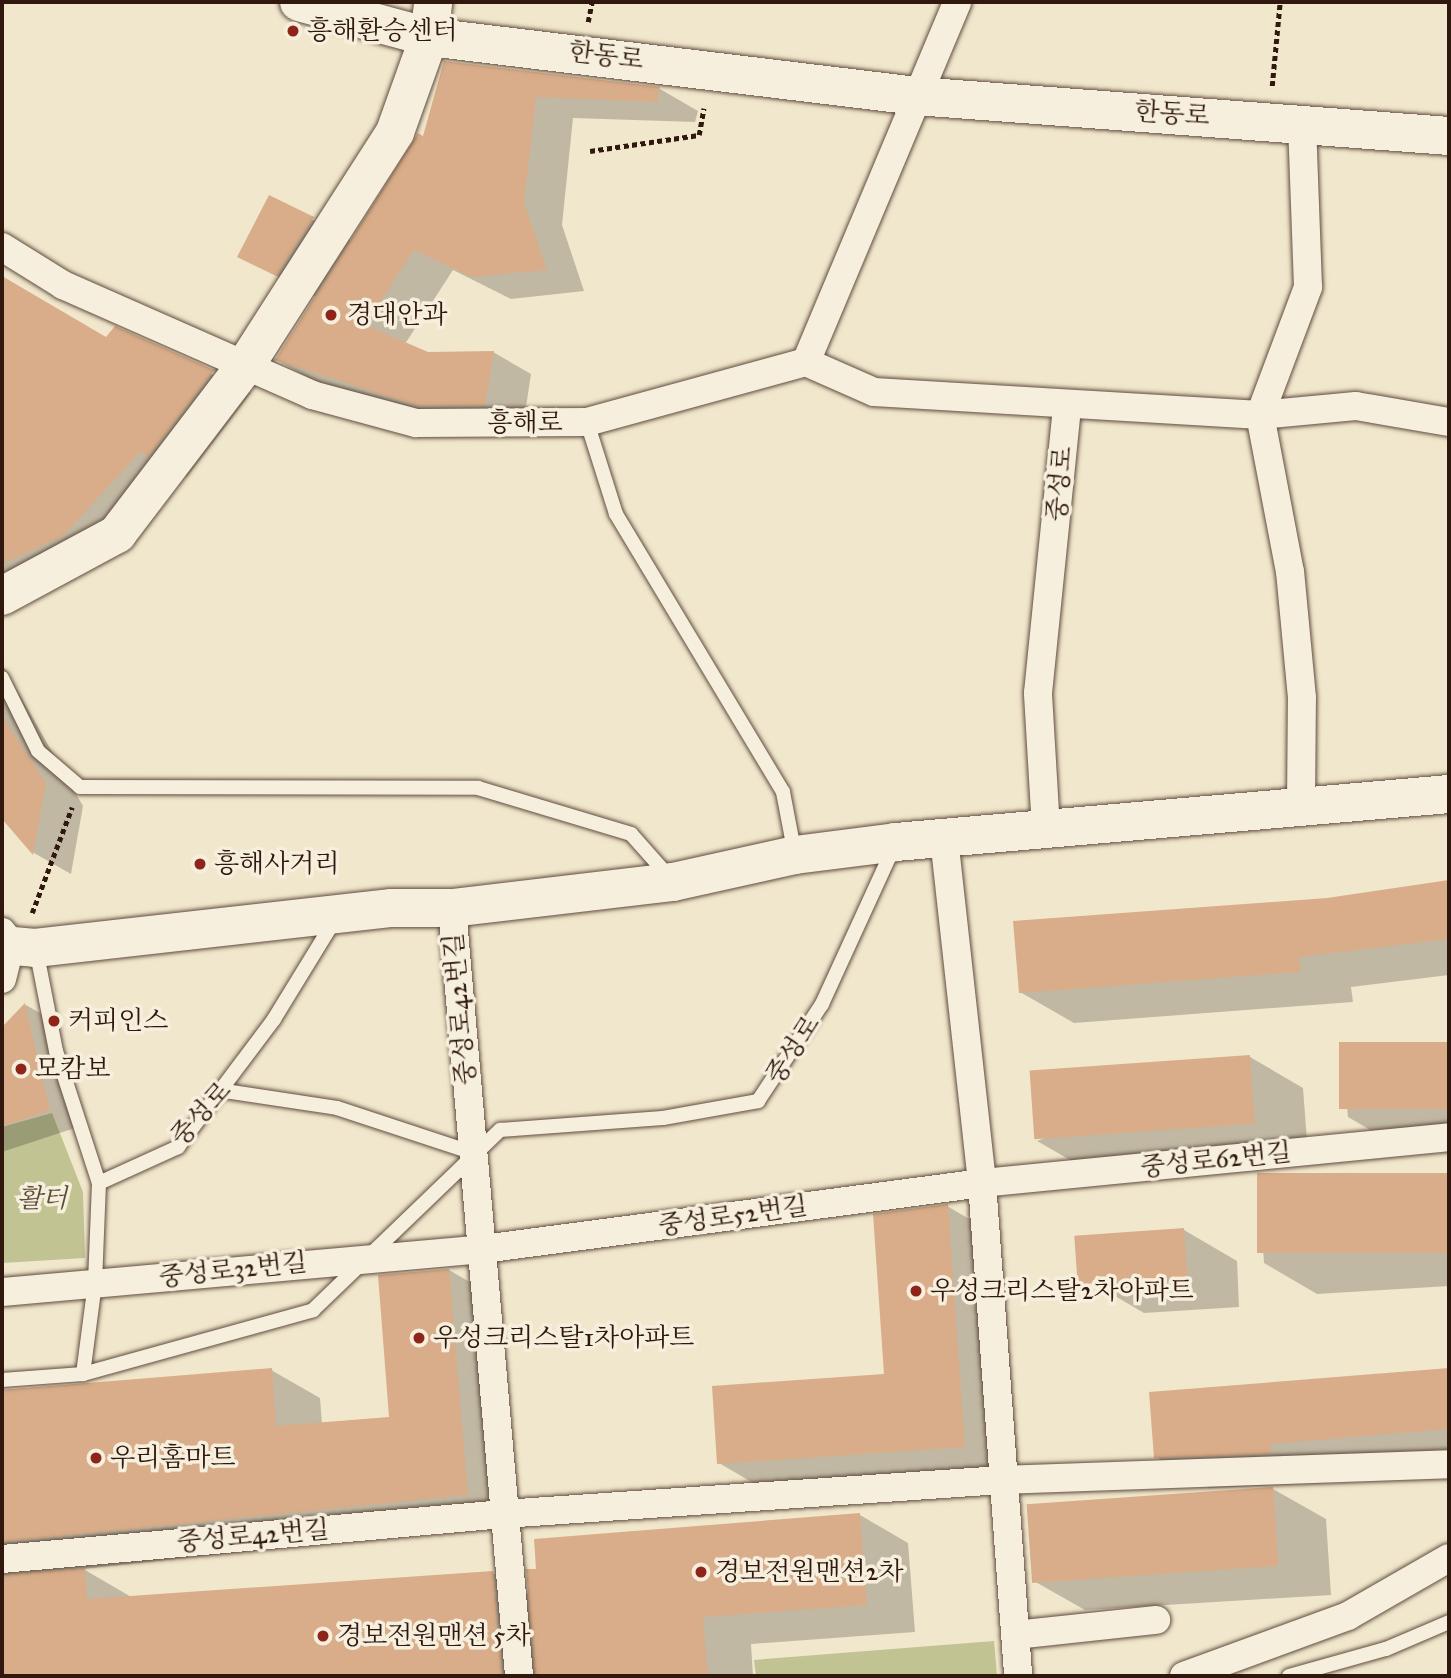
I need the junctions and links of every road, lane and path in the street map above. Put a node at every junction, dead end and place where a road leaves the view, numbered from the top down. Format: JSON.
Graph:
{"nodes":[{"id":1,"x":299,"y":2,"type":"edge"},
{"id":2,"x":957,"y":2,"type":"edge"},
{"id":3,"x":1280,"y":2,"type":"edge"},
{"id":4,"x":431,"y":19,"type":"edge"},
{"id":5,"x":710,"y":69,"type":"junction"},
{"id":6,"x":916,"y":96,"type":"junction"},
{"id":7,"x":1288,"y":123,"type":"junction"},
{"id":8,"x":1449,"y":136,"type":"edge"},
{"id":9,"x":590,"y":151,"type":"dead end"},
{"id":10,"x":2,"y":247,"type":"edge"},
{"id":11,"x":806,"y":362,"type":"junction"},
{"id":12,"x":245,"y":366,"type":"junction"},
{"id":13,"x":1067,"y":406,"type":"junction"},
{"id":14,"x":1260,"y":415,"type":"junction"},
{"id":15,"x":587,"y":422,"type":"junction"},
{"id":16,"x":1449,"y":422,"type":"edge"},
{"id":17,"x":2,"y":596,"type":"edge"},
{"id":18,"x":2,"y":678,"type":"edge"},
{"id":19,"x":80,"y":787,"type":"junction"},
{"id":20,"x":1449,"y":793,"type":"edge"},
{"id":21,"x":1301,"y":805,"type":"junction"},
{"id":22,"x":1046,"y":829,"type":"junction"},
{"id":23,"x":944,"y":838,"type":"junction"},
{"id":24,"x":896,"y":842,"type":"junction"},
{"id":25,"x":794,"y":855,"type":"junction"},
{"id":26,"x":673,"y":882,"type":"junction"},
{"id":27,"x":452,"y":908,"type":"junction"},
{"id":28,"x":338,"y":914,"type":"junction"},
{"id":29,"x":10,"y":949,"type":"edge"},
{"id":30,"x":225,"y":1091,"type":"junction"},
{"id":31,"x":1449,"y":1137,"type":"edge"},
{"id":32,"x":471,"y":1152,"type":"junction"},
{"id":33,"x":99,"y":1183,"type":"junction"},
{"id":34,"x":982,"y":1183,"type":"junction"},
{"id":35,"x":483,"y":1249,"type":"junction"},
{"id":36,"x":370,"y":1256,"type":"junction"},
{"id":37,"x":96,"y":1283,"type":"junction"},
{"id":38,"x":2,"y":1292,"type":"edge"},
{"id":39,"x":83,"y":1374,"type":"junction"},
{"id":40,"x":2,"y":1380,"type":"edge"},
{"id":41,"x":1449,"y":1464,"type":"edge"},
{"id":42,"x":1000,"y":1480,"type":"junction"},
{"id":43,"x":503,"y":1514,"type":"junction"},
{"id":44,"x":2,"y":1559,"type":"edge"},
{"id":45,"x":1449,"y":1559,"type":"edge"},
{"id":46,"x":1156,"y":1620,"type":"dead end"},
{"id":47,"x":1449,"y":1622,"type":"edge"},
{"id":48,"x":1014,"y":1635,"type":"junction"},
{"id":49,"x":519,"y":1676,"type":"edge"},
{"id":50,"x":1018,"y":1676,"type":"edge"},
{"id":51,"x":1184,"y":1676,"type":"edge"},
{"id":52,"x":1289,"y":1676,"type":"edge"}],
"edges":[{"from":1,"to":4,"type":"street","name":"한동로"},
{"from":2,"to":6,"type":"street"},
{"from":3,"to":7,"type":"path"},
{"from":4,"to":5,"type":"street","name":"한동로"},
{"from":4,"to":12,"type":"street"},
{"from":5,"to":6,"type":"street","name":"한동로"},
{"from":5,"to":9,"type":"path"},
{"from":6,"to":7,"type":"street","name":"한동로"},
{"from":6,"to":11,"type":"street"},
{"from":7,"to":8,"type":"street","name":"한동로"},
{"from":7,"to":14,"type":"street"},
{"from":10,"to":12,"type":"street","name":"흥해로"},
{"from":11,"to":13,"type":"street"},
{"from":11,"to":15,"type":"street","name":"흥해로"},
{"from":12,"to":15,"type":"street","name":"흥해로"},
{"from":12,"to":17,"type":"street"},
{"from":13,"to":14,"type":"street"},
{"from":13,"to":22,"type":"street","name":"중성로"},
{"from":14,"to":16,"type":"street"},
{"from":14,"to":21,"type":"street"},
{"from":15,"to":25,"type":"lane"},
{"from":18,"to":19,"type":"lane"},
{"from":19,"to":26,"type":"lane"},
{"from":19,"to":29,"type":"path"},
{"from":20,"to":21,"type":"street"},
{"from":21,"to":22,"type":"street"},
{"from":22,"to":23,"type":"street"},
{"from":23,"to":24,"type":"street"},
{"from":23,"to":34,"type":"street"},
{"from":24,"to":25,"type":"street"},
{"from":24,"to":32,"type":"lane","name":"중성로"},
{"from":25,"to":26,"type":"street"},
{"from":26,"to":27,"type":"street"},
{"from":27,"to":28,"type":"street"},
{"from":27,"to":32,"type":"street","name":"중성로42번길"},
{"from":28,"to":29,"type":"street"},
{"from":28,"to":30,"type":"lane","name":"중성로"},
{"from":29,"to":33,"type":"lane"},
{"from":30,"to":32,"type":"lane"},
{"from":30,"to":33,"type":"lane","name":"중성로"},
{"from":31,"to":34,"type":"street","name":"중성로62번길"},
{"from":32,"to":35,"type":"street","name":"중성로42번길"},
{"from":32,"to":36,"type":"lane"},
{"from":33,"to":37,"type":"lane"},
{"from":34,"to":35,"type":"street","name":"중성로52번길"},
{"from":34,"to":42,"type":"street"},
{"from":35,"to":36,"type":"street","name":"중성로52번길"},
{"from":35,"to":43,"type":"street","name":"중성로42번길"},
{"from":36,"to":37,"type":"street","name":"중성로32번길"},
{"from":36,"to":39,"type":"lane"},
{"from":37,"to":38,"type":"street","name":"중성로32번길"},
{"from":37,"to":39,"type":"lane"},
{"from":39,"to":40,"type":"lane"},
{"from":41,"to":42,"type":"street"},
{"from":42,"to":43,"type":"street"},
{"from":42,"to":48,"type":"street"},
{"from":43,"to":44,"type":"street","name":"중성로42번길"},
{"from":43,"to":49,"type":"street","name":"중성로42번길"},
{"from":45,"to":51,"type":"street"},
{"from":46,"to":48,"type":"street"},
{"from":47,"to":52,"type":"lane"},
{"from":48,"to":50,"type":"street"}]}
